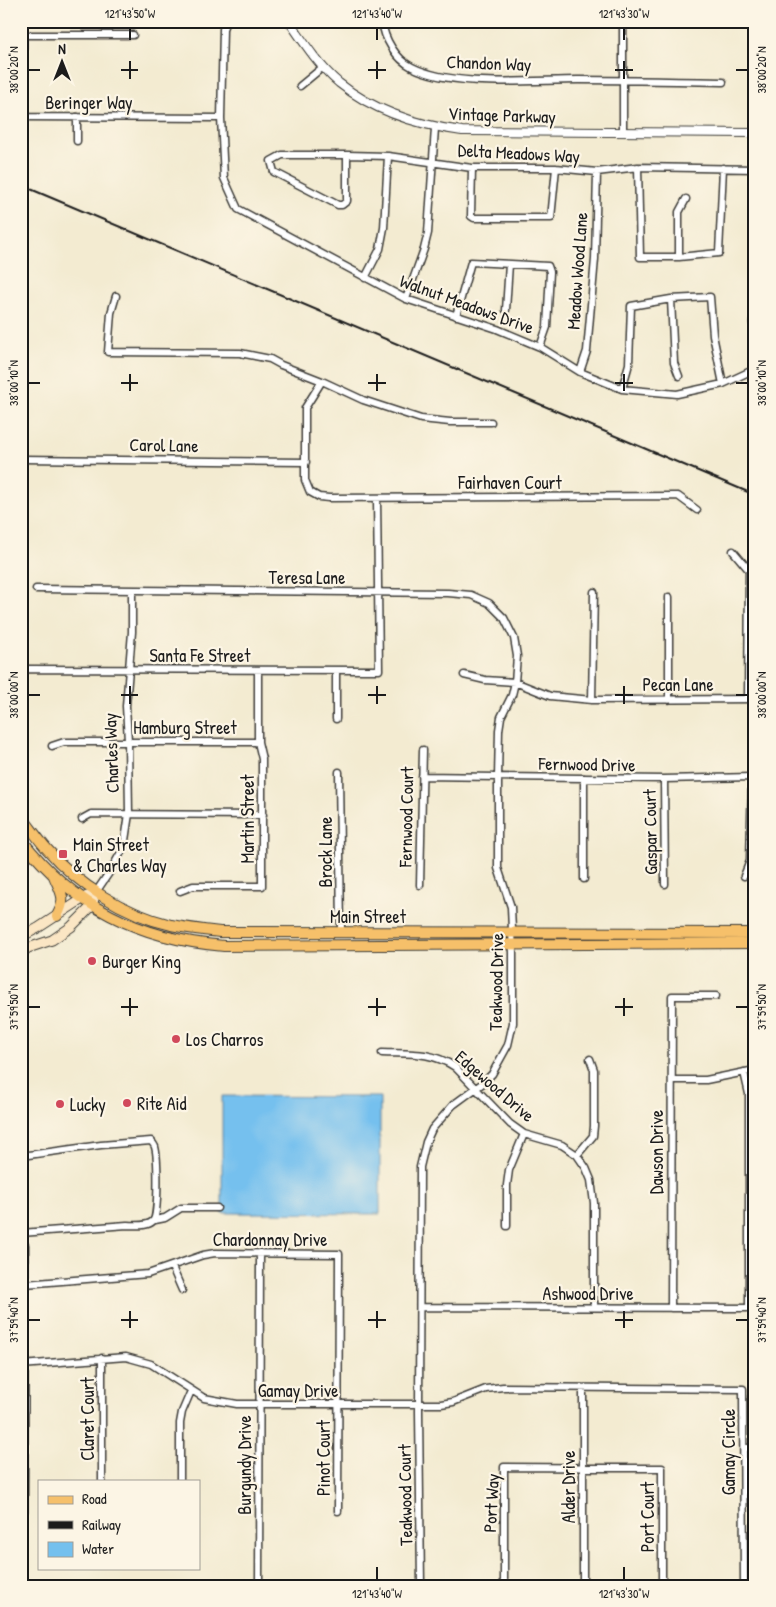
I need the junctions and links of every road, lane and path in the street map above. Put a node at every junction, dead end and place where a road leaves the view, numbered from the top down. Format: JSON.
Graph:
{"nodes":[{"id":1,"x":23,"y":21,"type":"edge"},
{"id":2,"x":226,"y":21,"type":"edge"},
{"id":3,"x":289,"y":21,"type":"edge"},
{"id":4,"x":382,"y":21,"type":"edge"},
{"id":5,"x":623,"y":21,"type":"edge"},
{"id":6,"x":23,"y":35,"type":"junction"},
{"id":7,"x":133,"y":35,"type":"dead end"},
{"id":8,"x":323,"y":67,"type":"junction"},
{"id":9,"x":623,"y":80,"type":"junction"},
{"id":10,"x":723,"y":82,"type":"dead end"},
{"id":11,"x":300,"y":86,"type":"dead end"},
{"id":12,"x":77,"y":117,"type":"junction"},
{"id":13,"x":221,"y":118,"type":"junction"},
{"id":14,"x":435,"y":128,"type":"junction"},
{"id":15,"x":623,"y":132,"type":"junction"},
{"id":16,"x":755,"y":133,"type":"edge"},
{"id":17,"x":77,"y":141,"type":"dead end"},
{"id":18,"x":347,"y":155,"type":"junction"},
{"id":19,"x":388,"y":156,"type":"junction"},
{"id":20,"x":432,"y":163,"type":"junction"},
{"id":21,"x":638,"y":167,"type":"junction"},
{"id":22,"x":472,"y":168,"type":"junction"},
{"id":23,"x":556,"y":168,"type":"junction"},
{"id":24,"x":722,"y":168,"type":"junction"},
{"id":25,"x":755,"y":169,"type":"edge"},
{"id":26,"x":597,"y":172,"type":"junction"},
{"id":27,"x":686,"y":199,"type":"dead end"},
{"id":28,"x":679,"y":257,"type":"junction"},
{"id":29,"x":509,"y":264,"type":"junction"},
{"id":30,"x":365,"y":278,"type":"junction"},
{"id":31,"x":116,"y":296,"type":"dead end"},
{"id":32,"x":406,"y":299,"type":"junction"},
{"id":33,"x":670,"y":300,"type":"junction"},
{"id":34,"x":755,"y":307,"type":"edge"},
{"id":35,"x":506,"y":310,"type":"dead end"},
{"id":36,"x":456,"y":316,"type":"junction"},
{"id":37,"x":755,"y":339,"type":"edge"},
{"id":38,"x":540,"y":347,"type":"junction"},
{"id":39,"x":755,"y":369,"type":"edge"},
{"id":40,"x":580,"y":372,"type":"junction"},
{"id":41,"x":679,"y":376,"type":"dead end"},
{"id":42,"x":322,"y":380,"type":"junction"},
{"id":43,"x":723,"y":384,"type":"junction"},
{"id":44,"x":622,"y":389,"type":"junction"},
{"id":45,"x":491,"y":422,"type":"dead end"},
{"id":46,"x":21,"y":459,"type":"edge"},
{"id":47,"x":306,"y":462,"type":"junction"},
{"id":48,"x":378,"y":498,"type":"junction"},
{"id":49,"x":697,"y":510,"type":"dead end"},
{"id":50,"x":733,"y":551,"type":"dead end"},
{"id":51,"x":36,"y":589,"type":"dead end"},
{"id":52,"x":132,"y":590,"type":"junction"},
{"id":53,"x":379,"y":592,"type":"junction"},
{"id":54,"x":594,"y":592,"type":"dead end"},
{"id":55,"x":669,"y":597,"type":"dead end"},
{"id":56,"x":129,"y":669,"type":"junction"},
{"id":57,"x":258,"y":670,"type":"junction"},
{"id":58,"x":336,"y":670,"type":"junction"},
{"id":59,"x":21,"y":671,"type":"edge"},
{"id":60,"x":464,"y":674,"type":"dead end"},
{"id":61,"x":515,"y":682,"type":"junction"},
{"id":62,"x":751,"y":699,"type":"edge"},
{"id":63,"x":592,"y":700,"type":"junction"},
{"id":64,"x":669,"y":700,"type":"junction"},
{"id":65,"x":336,"y":719,"type":"dead end"},
{"id":66,"x":128,"y":742,"type":"junction"},
{"id":67,"x":258,"y":742,"type":"junction"},
{"id":68,"x":52,"y":746,"type":"dead end"},
{"id":69,"x":422,"y":750,"type":"dead end"},
{"id":70,"x":339,"y":772,"type":"dead end"},
{"id":71,"x":422,"y":776,"type":"junction"},
{"id":72,"x":498,"y":778,"type":"junction"},
{"id":73,"x":584,"y":778,"type":"junction"},
{"id":74,"x":664,"y":780,"type":"junction"},
{"id":75,"x":129,"y":814,"type":"junction"},
{"id":76,"x":263,"y":814,"type":"junction"},
{"id":77,"x":21,"y":816,"type":"edge"},
{"id":78,"x":82,"y":819,"type":"dead end"},
{"id":79,"x":21,"y":839,"type":"edge"},
{"id":80,"x":54,"y":875,"type":"junction"},
{"id":81,"x":744,"y":876,"type":"dead end"},
{"id":82,"x":584,"y":879,"type":"dead end"},
{"id":83,"x":665,"y":884,"type":"dead end"},
{"id":84,"x":420,"y":885,"type":"dead end"},
{"id":85,"x":180,"y":891,"type":"dead end"},
{"id":86,"x":96,"y":892,"type":"junction"},
{"id":87,"x":82,"y":898,"type":"junction"},
{"id":88,"x":92,"y":906,"type":"junction"},
{"id":89,"x":57,"y":916,"type":"junction"},
{"id":90,"x":341,"y":932,"type":"junction"},
{"id":91,"x":512,"y":933,"type":"junction"},
{"id":92,"x":755,"y":933,"type":"edge"},
{"id":93,"x":21,"y":937,"type":"edge"},
{"id":94,"x":755,"y":943,"type":"edge"},
{"id":95,"x":513,"y":944,"type":"junction"},
{"id":96,"x":21,"y":953,"type":"edge"},
{"id":97,"x":716,"y":996,"type":"dead end"},
{"id":98,"x":382,"y":1054,"type":"dead end"},
{"id":99,"x":590,"y":1058,"type":"dead end"},
{"id":100,"x":755,"y":1070,"type":"edge"},
{"id":101,"x":744,"y":1072,"type":"junction"},
{"id":102,"x":672,"y":1080,"type":"junction"},
{"id":103,"x":476,"y":1088,"type":"junction"},
{"id":104,"x":524,"y":1134,"type":"junction"},
{"id":105,"x":578,"y":1155,"type":"junction"},
{"id":106,"x":21,"y":1156,"type":"edge"},
{"id":107,"x":216,"y":1208,"type":"dead end"},
{"id":108,"x":155,"y":1220,"type":"junction"},
{"id":109,"x":507,"y":1226,"type":"dead end"},
{"id":110,"x":21,"y":1234,"type":"edge"},
{"id":111,"x":25,"y":1245,"type":"dead end"},
{"id":112,"x":260,"y":1254,"type":"junction"},
{"id":113,"x":172,"y":1267,"type":"junction"},
{"id":114,"x":25,"y":1284,"type":"junction"},
{"id":115,"x":182,"y":1290,"type":"dead end"},
{"id":116,"x":420,"y":1307,"type":"junction"},
{"id":117,"x":594,"y":1308,"type":"junction"},
{"id":118,"x":671,"y":1308,"type":"junction"},
{"id":119,"x":752,"y":1308,"type":"edge"},
{"id":120,"x":102,"y":1358,"type":"junction"},
{"id":121,"x":23,"y":1365,"type":"edge"},
{"id":122,"x":583,"y":1388,"type":"junction"},
{"id":123,"x":191,"y":1390,"type":"junction"},
{"id":124,"x":259,"y":1405,"type":"junction"},
{"id":125,"x":338,"y":1405,"type":"junction"},
{"id":126,"x":419,"y":1405,"type":"junction"},
{"id":127,"x":744,"y":1448,"type":"junction"},
{"id":128,"x":755,"y":1448,"type":"edge"},
{"id":129,"x":583,"y":1468,"type":"junction"},
{"id":130,"x":102,"y":1480,"type":"edge"},
{"id":131,"x":180,"y":1480,"type":"edge"},
{"id":132,"x":338,"y":1510,"type":"dead end"},
{"id":133,"x":24,"y":1511,"type":"dead end"},
{"id":134,"x":259,"y":1586,"type":"edge"},
{"id":135,"x":421,"y":1586,"type":"edge"},
{"id":136,"x":504,"y":1586,"type":"edge"},
{"id":137,"x":583,"y":1586,"type":"edge"},
{"id":138,"x":662,"y":1586,"type":"edge"},
{"id":139,"x":744,"y":1586,"type":"edge"}],
"edges":[{"from":1,"to":6,"type":"street","name":"Beringer Way"},
{"from":2,"to":13,"type":"street","name":"Walnut Meadows Drive"},
{"from":3,"to":8,"type":"street","name":"Vintage Parkway"},
{"from":4,"to":9,"type":"street","name":"Chandon Way"},
{"from":5,"to":9,"type":"street"},
{"from":6,"to":7,"type":"street"},
{"from":6,"to":12,"type":"street","name":"Beringer Way"},
{"from":8,"to":11,"type":"street"},
{"from":8,"to":14,"type":"street","name":"Vintage Parkway"},
{"from":9,"to":10,"type":"street","name":"Chandon Way"},
{"from":9,"to":15,"type":"street"},
{"from":12,"to":13,"type":"street","name":"Beringer Way"},
{"from":12,"to":17,"type":"street"},
{"from":13,"to":30,"type":"street","name":"Walnut Meadows Drive"},
{"from":14,"to":15,"type":"street","name":"Vintage Parkway"},
{"from":14,"to":20,"type":"street"},
{"from":15,"to":16,"type":"street","name":"Vintage Parkway"},
{"from":18,"to":18,"type":"street","name":"Delta Meadows Way"},
{"from":18,"to":19,"type":"street","name":"Delta Meadows Way"},
{"from":19,"to":20,"type":"street","name":"Delta Meadows Way"},
{"from":19,"to":30,"type":"street"},
{"from":20,"to":22,"type":"street","name":"Delta Meadows Way"},
{"from":20,"to":32,"type":"street"},
{"from":21,"to":24,"type":"street","name":"Delta Meadows Way"},
{"from":21,"to":26,"type":"street","name":"Delta Meadows Way"},
{"from":21,"to":28,"type":"street"},
{"from":22,"to":23,"type":"street","name":"Delta Meadows Way"},
{"from":22,"to":23,"type":"street"},
{"from":23,"to":26,"type":"street","name":"Delta Meadows Way"},
{"from":24,"to":25,"type":"street","name":"Delta Meadows Way"},
{"from":24,"to":28,"type":"street"},
{"from":26,"to":40,"type":"street","name":"Meadow Wood Lane"},
{"from":27,"to":28,"type":"street"},
{"from":29,"to":35,"type":"street"},
{"from":29,"to":36,"type":"street"},
{"from":29,"to":38,"type":"street"},
{"from":30,"to":32,"type":"street","name":"Walnut Meadows Drive"},
{"from":31,"to":42,"type":"street"},
{"from":32,"to":36,"type":"street","name":"Walnut Meadows Drive"},
{"from":33,"to":41,"type":"street"},
{"from":33,"to":43,"type":"street"},
{"from":33,"to":44,"type":"street"},
{"from":34,"to":37,"type":"street"},
{"from":36,"to":38,"type":"street","name":"Walnut Meadows Drive"},
{"from":38,"to":40,"type":"street","name":"Walnut Meadows Drive"},
{"from":39,"to":43,"type":"street","name":"Walnut Meadows Drive"},
{"from":40,"to":44,"type":"street","name":"Walnut Meadows Drive"},
{"from":42,"to":45,"type":"street"},
{"from":42,"to":47,"type":"street"},
{"from":43,"to":44,"type":"street","name":"Walnut Meadows Drive"},
{"from":46,"to":47,"type":"street","name":"Carol Lane"},
{"from":47,"to":48,"type":"street","name":"Fairhaven Court"},
{"from":48,"to":49,"type":"street","name":"Fairhaven Court"},
{"from":48,"to":53,"type":"street"},
{"from":50,"to":62,"type":"street"},
{"from":51,"to":52,"type":"street","name":"Teresa Lane"},
{"from":52,"to":53,"type":"street","name":"Teresa Lane"},
{"from":52,"to":56,"type":"street","name":"Charles Way"},
{"from":53,"to":58,"type":"street","name":"Santa Fe Street"},
{"from":53,"to":61,"type":"street","name":"Teresa Lane"},
{"from":54,"to":63,"type":"street"},
{"from":55,"to":64,"type":"street"},
{"from":56,"to":57,"type":"street","name":"Santa Fe Street"},
{"from":56,"to":59,"type":"street","name":"Santa Fe Street"},
{"from":56,"to":66,"type":"street","name":"Charles Way"},
{"from":57,"to":58,"type":"street","name":"Santa Fe Street"},
{"from":57,"to":67,"type":"street","name":"Martin Street"},
{"from":58,"to":65,"type":"street"},
{"from":60,"to":61,"type":"street","name":"Pecan Lane"},
{"from":61,"to":63,"type":"street","name":"Pecan Lane"},
{"from":61,"to":72,"type":"street","name":"Teakwood Drive"},
{"from":62,"to":64,"type":"street","name":"Pecan Lane"},
{"from":63,"to":64,"type":"street","name":"Pecan Lane"},
{"from":66,"to":67,"type":"street","name":"Hamburg Street"},
{"from":66,"to":68,"type":"street","name":"Hamburg Street"},
{"from":66,"to":75,"type":"street","name":"Charles Way"},
{"from":67,"to":76,"type":"street","name":"Martin Street"},
{"from":69,"to":71,"type":"street","name":"Fernwood Court"},
{"from":70,"to":90,"type":"street","name":"Brock Lane"},
{"from":71,"to":72,"type":"street","name":"Fernwood Drive"},
{"from":71,"to":84,"type":"street","name":"Fernwood Court"},
{"from":72,"to":73,"type":"street","name":"Fernwood Drive"},
{"from":72,"to":91,"type":"street","name":"Teakwood Drive"},
{"from":73,"to":74,"type":"street","name":"Fernwood Drive"},
{"from":73,"to":82,"type":"street"},
{"from":74,"to":81,"type":"street","name":"Fernwood Drive"},
{"from":74,"to":83,"type":"street","name":"Gaspar Court"},
{"from":75,"to":76,"type":"street"},
{"from":75,"to":78,"type":"street"},
{"from":75,"to":86,"type":"street","name":"Charles Way"},
{"from":76,"to":85,"type":"street","name":"Martin Street"},
{"from":77,"to":86,"type":"main road","name":"Main Street"},
{"from":79,"to":80,"type":"main road","name":"Main Street"},
{"from":80,"to":87,"type":"main road","name":"Main Street"},
{"from":80,"to":89,"type":"main road"},
{"from":86,"to":87,"type":"main road"},
{"from":86,"to":88,"type":"main road","name":"Charles Way"},
{"from":86,"to":90,"type":"main road","name":"Main Street"},
{"from":87,"to":88,"type":"main road","name":"Main Street"},
{"from":87,"to":89,"type":"main road"},
{"from":88,"to":95,"type":"main road","name":"Main Street"},
{"from":88,"to":96,"type":"main road"},
{"from":89,"to":93,"type":"main road"},
{"from":90,"to":91,"type":"main road","name":"Main Street"},
{"from":91,"to":92,"type":"main road","name":"Main Street"},
{"from":91,"to":95,"type":"street","name":"Teakwood Drive"},
{"from":94,"to":95,"type":"main road","name":"Main Street"},
{"from":95,"to":103,"type":"street","name":"Teakwood Drive"},
{"from":97,"to":102,"type":"street","name":"Dawson Drive"},
{"from":98,"to":103,"type":"street","name":"Edgewood Drive"},
{"from":99,"to":105,"type":"street"},
{"from":100,"to":101,"type":"street"},
{"from":101,"to":102,"type":"street"},
{"from":101,"to":119,"type":"street"},
{"from":102,"to":118,"type":"street","name":"Dawson Drive"},
{"from":103,"to":104,"type":"street","name":"Edgewood Drive"},
{"from":103,"to":116,"type":"street","name":"Teakwood Drive"},
{"from":104,"to":105,"type":"street","name":"Edgewood Drive"},
{"from":104,"to":109,"type":"street"},
{"from":105,"to":117,"type":"street"},
{"from":106,"to":108,"type":"street"},
{"from":107,"to":108,"type":"street"},
{"from":108,"to":110,"type":"street"},
{"from":111,"to":114,"type":"street"},
{"from":112,"to":113,"type":"street","name":"Chardonnay Drive"},
{"from":112,"to":124,"type":"street","name":"Burgundy Drive"},
{"from":112,"to":125,"type":"street","name":"Chardonnay Drive"},
{"from":113,"to":114,"type":"street","name":"Chardonnay Drive"},
{"from":113,"to":115,"type":"street"},
{"from":114,"to":121,"type":"street"},
{"from":116,"to":117,"type":"street","name":"Ashwood Drive"},
{"from":116,"to":126,"type":"street","name":"Teakwood Drive"},
{"from":117,"to":118,"type":"street","name":"Ashwood Drive"},
{"from":118,"to":119,"type":"street","name":"Ashwood Drive"},
{"from":120,"to":121,"type":"street","name":"Gamay Drive"},
{"from":120,"to":123,"type":"street","name":"Gamay Drive"},
{"from":120,"to":130,"type":"street","name":"Claret Court"},
{"from":121,"to":133,"type":"street"},
{"from":122,"to":126,"type":"street","name":"Gamay Drive"},
{"from":122,"to":127,"type":"street","name":"Gamay Circle"},
{"from":122,"to":129,"type":"street","name":"Alder Drive"},
{"from":123,"to":124,"type":"street","name":"Gamay Drive"},
{"from":123,"to":131,"type":"street"},
{"from":124,"to":125,"type":"street","name":"Gamay Drive"},
{"from":124,"to":134,"type":"street","name":"Burgundy Drive"},
{"from":125,"to":126,"type":"street","name":"Gamay Drive"},
{"from":125,"to":132,"type":"street","name":"Pinot Court"},
{"from":126,"to":135,"type":"street","name":"Teakwood Court"},
{"from":127,"to":128,"type":"street"},
{"from":127,"to":139,"type":"street","name":"Gamay Circle"},
{"from":129,"to":136,"type":"street","name":"Port Way"},
{"from":129,"to":137,"type":"street","name":"Alder Drive"},
{"from":129,"to":138,"type":"street","name":"Port Court"}]}
